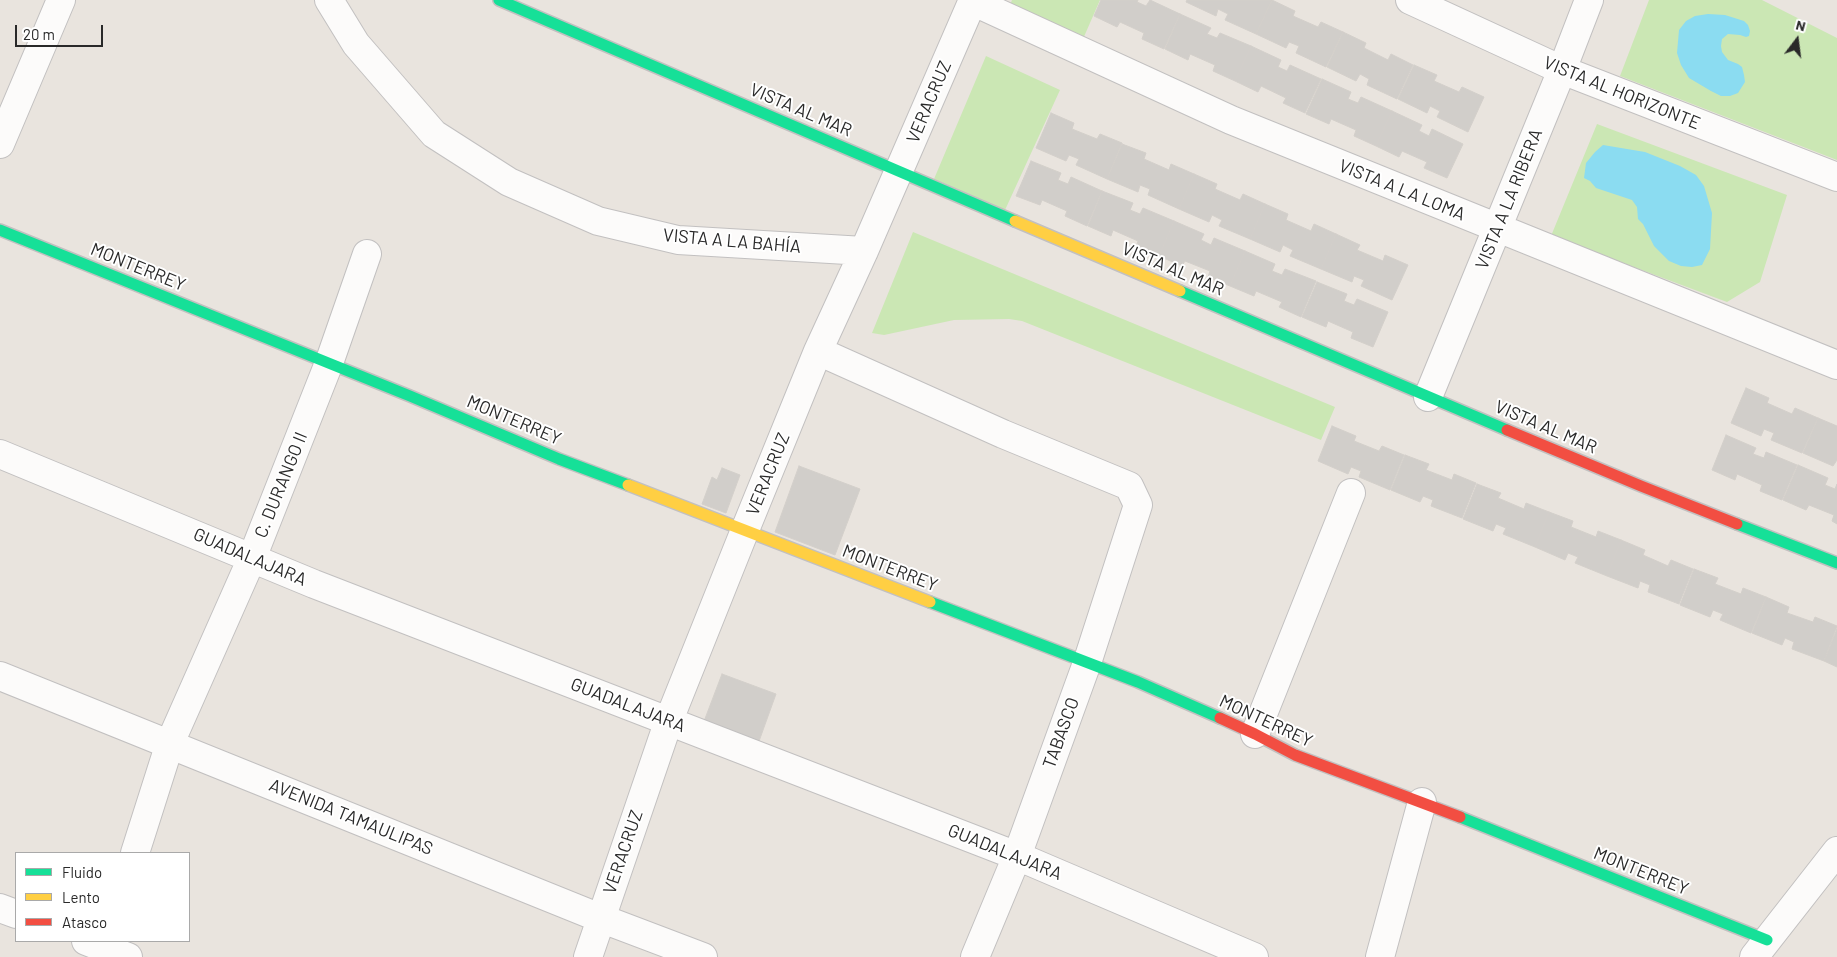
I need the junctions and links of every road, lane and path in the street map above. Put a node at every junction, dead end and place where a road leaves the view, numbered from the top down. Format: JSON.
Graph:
{"nodes":[{"id":1,"x":61,"y":0,"type":"edge"},
{"id":2,"x":330,"y":0,"type":"edge"},
{"id":3,"x":499,"y":0,"type":"edge"},
{"id":4,"x":1410,"y":0,"type":"edge"},
{"id":5,"x":1589,"y":0,"type":"edge"},
{"id":6,"x":972,"y":1,"type":"edge"},
{"id":7,"x":1562,"y":70,"type":"junction"},
{"id":8,"x":0,"y":144,"type":"edge"},
{"id":9,"x":900,"y":171,"type":"junction"},
{"id":10,"x":1837,"y":177,"type":"edge"},
{"id":11,"x":1497,"y":228,"type":"junction"},
{"id":12,"x":0,"y":230,"type":"edge"},
{"id":13,"x":864,"y":251,"type":"junction"},
{"id":14,"x":367,"y":254,"type":"dead end"},
{"id":15,"x":818,"y":351,"type":"junction"},
{"id":16,"x":329,"y":364,"type":"junction"},
{"id":17,"x":1837,"y":365,"type":"edge"},
{"id":18,"x":1428,"y":397,"type":"junction"},
{"id":19,"x":0,"y":454,"type":"edge"},
{"id":20,"x":1351,"y":493,"type":"dead end"},
{"id":21,"x":745,"y":530,"type":"junction"},
{"id":22,"x":252,"y":558,"type":"junction"},
{"id":23,"x":1837,"y":563,"type":"edge"},
{"id":24,"x":1087,"y":663,"type":"junction"},
{"id":25,"x":0,"y":676,"type":"edge"},
{"id":26,"x":669,"y":720,"type":"junction"},
{"id":27,"x":1255,"y":734,"type":"junction"},
{"id":28,"x":170,"y":743,"type":"junction"},
{"id":29,"x":1422,"y":802,"type":"junction"},
{"id":30,"x":1837,"y":851,"type":"edge"},
{"id":31,"x":135,"y":852,"type":"edge"},
{"id":32,"x":1017,"y":856,"type":"junction"},
{"id":33,"x":0,"y":908,"type":"edge"},
{"id":34,"x":15,"y":914,"type":"edge"},
{"id":35,"x":600,"y":918,"type":"junction"},
{"id":36,"x":1760,"y":948,"type":"edge"},
{"id":37,"x":588,"y":957,"type":"edge"},
{"id":38,"x":703,"y":957,"type":"edge"},
{"id":39,"x":975,"y":957,"type":"edge"},
{"id":40,"x":1254,"y":957,"type":"edge"},
{"id":41,"x":1380,"y":957,"type":"edge"}],
"edges":[{"from":1,"to":8,"type":"street"},
{"from":2,"to":13,"type":"street","name":"VISTA A LA BAHÍA"},
{"from":3,"to":9,"type":"street","name":"VISTA AL MAR"},
{"from":4,"to":7,"type":"street","name":"VISTA AL HORIZONTE"},
{"from":5,"to":7,"type":"street","name":"VISTA A LA RIBERA"},
{"from":6,"to":9,"type":"street","name":"VERACRUZ"},
{"from":6,"to":11,"type":"street","name":"VISTA A LA LOMA"},
{"from":7,"to":10,"type":"street","name":"VISTA AL HORIZONTE"},
{"from":7,"to":11,"type":"street","name":"VISTA A LA RIBERA"},
{"from":9,"to":13,"type":"street","name":"VERACRUZ"},
{"from":9,"to":18,"type":"street","name":"VISTA AL MAR"},
{"from":11,"to":17,"type":"street","name":"VISTA A LA LOMA"},
{"from":11,"to":18,"type":"street","name":"VISTA A LA RIBERA"},
{"from":12,"to":16,"type":"street","name":"MONTERREY"},
{"from":13,"to":15,"type":"street","name":"VERACRUZ"},
{"from":14,"to":16,"type":"street","name":"C. DURANGO II"},
{"from":15,"to":21,"type":"street","name":"VERACRUZ"},
{"from":15,"to":24,"type":"street","name":"TABASCO"},
{"from":16,"to":21,"type":"street","name":"MONTERREY"},
{"from":16,"to":22,"type":"street","name":"C. DURANGO II"},
{"from":18,"to":23,"type":"street","name":"VISTA AL MAR"},
{"from":19,"to":22,"type":"street","name":"GUADALAJARA"},
{"from":20,"to":27,"type":"street"},
{"from":21,"to":24,"type":"street","name":"MONTERREY"},
{"from":21,"to":26,"type":"street","name":"VERACRUZ"},
{"from":22,"to":26,"type":"street","name":"GUADALAJARA"},
{"from":22,"to":28,"type":"street","name":"C. DURANGO II"},
{"from":24,"to":27,"type":"street","name":"MONTERREY"},
{"from":24,"to":32,"type":"street","name":"TABASCO"},
{"from":25,"to":28,"type":"street","name":"AVENIDA TAMAULIPAS"},
{"from":26,"to":32,"type":"street","name":"GUADALAJARA"},
{"from":26,"to":35,"type":"street","name":"VERACRUZ"},
{"from":27,"to":29,"type":"street","name":"MONTERREY"},
{"from":28,"to":31,"type":"street","name":"C. DURANGO II"},
{"from":28,"to":35,"type":"street","name":"AVENIDA TAMAULIPAS"},
{"from":29,"to":36,"type":"street","name":"MONTERREY"},
{"from":29,"to":41,"type":"street"},
{"from":30,"to":36,"type":"street"},
{"from":32,"to":39,"type":"street","name":"TABASCO"},
{"from":32,"to":40,"type":"street","name":"GUADALAJARA"},
{"from":33,"to":34,"type":"street"},
{"from":35,"to":37,"type":"street","name":"VERACRUZ"},
{"from":35,"to":38,"type":"street","name":"AVENIDA TAMAULIPAS"}]}
